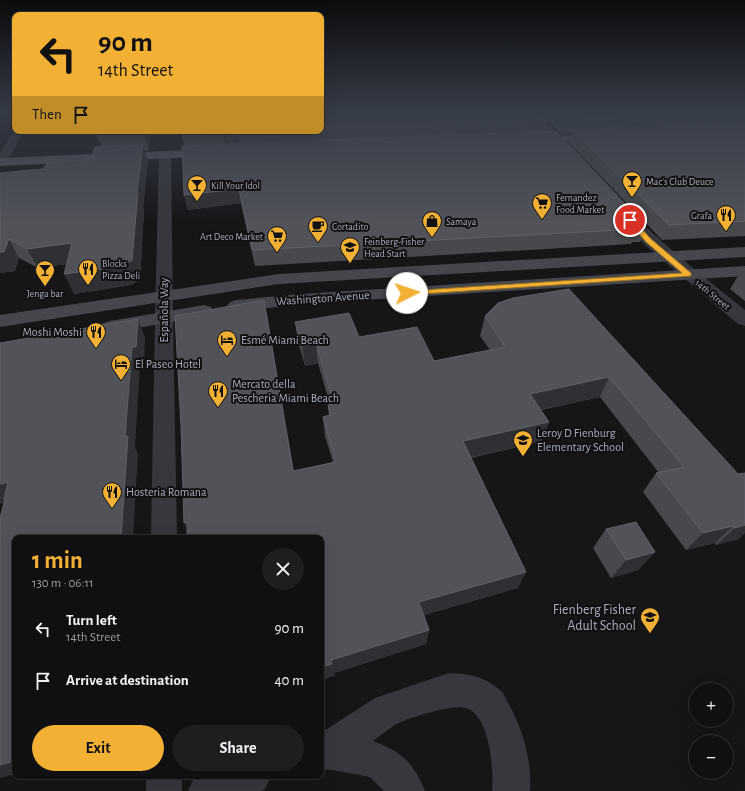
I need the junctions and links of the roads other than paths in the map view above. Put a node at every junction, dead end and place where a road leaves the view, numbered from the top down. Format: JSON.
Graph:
{"nodes":[{"id":1,"x":8,"y":149,"type":"edge"},
{"id":2,"x":233,"y":149,"type":"edge"},
{"id":3,"x":565,"y":149,"type":"edge"},
{"id":4,"x":234,"y":152,"type":"junction"},
{"id":5,"x":249,"y":152,"type":"edge"},
{"id":6,"x":165,"y":155,"type":"junction"},
{"id":7,"x":1,"y":162,"type":"edge"},
{"id":8,"x":577,"y":162,"type":"edge"},
{"id":9,"x":613,"y":200,"type":"edge"},
{"id":10,"x":745,"y":252,"type":"edge"},
{"id":11,"x":667,"y":256,"type":"junction"},
{"id":12,"x":745,"y":271,"type":"edge"},
{"id":13,"x":689,"y":275,"type":"junction"},
{"id":14,"x":164,"y":296,"type":"junction"},
{"id":15,"x":164,"y":318,"type":"junction"},
{"id":16,"x":745,"y":320,"type":"edge"},
{"id":17,"x":0,"y":321,"type":"edge"},
{"id":18,"x":92,"y":330,"type":"edge"},
{"id":19,"x":164,"y":535,"type":"edge"},
{"id":20,"x":324,"y":752,"type":"edge"},
{"id":21,"x":164,"y":779,"type":"edge"},
{"id":22,"x":243,"y":779,"type":"edge"},
{"id":23,"x":164,"y":791,"type":"edge"},
{"id":24,"x":207,"y":791,"type":"edge"},
{"id":25,"x":406,"y":791,"type":"edge"},
{"id":26,"x":511,"y":791,"type":"edge"}],
"edges":[{"from":1,"to":7,"type":"street"},
{"from":2,"to":4,"type":"street"},
{"from":3,"to":8,"type":"street"},
{"from":4,"to":5,"type":"main road"},
{"from":4,"to":6,"type":"main road"},
{"from":6,"to":7,"type":"main road"},
{"from":6,"to":14,"type":"street","name":"Española Way"},
{"from":9,"to":11,"type":"street","name":"14th Street"},
{"from":10,"to":11,"type":"main road","name":"Washington Avenue"},
{"from":11,"to":13,"type":"street","name":"14th Street"},
{"from":11,"to":14,"type":"main road","name":"Washington Avenue"},
{"from":12,"to":13,"type":"main road","name":"Washington Avenue"},
{"from":13,"to":15,"type":"main road","name":"Washington Avenue"},
{"from":13,"to":16,"type":"street","name":"14th Street"},
{"from":14,"to":15,"type":"street","name":"Española Way"},
{"from":14,"to":17,"type":"main road","name":"Washington Avenue"},
{"from":15,"to":18,"type":"main road","name":"Washington Avenue"},
{"from":15,"to":19,"type":"street","name":"Española Way"},
{"from":20,"to":25,"type":"street"},
{"from":20,"to":26,"type":"street"},
{"from":21,"to":23,"type":"street"},
{"from":22,"to":24,"type":"street"}]}
